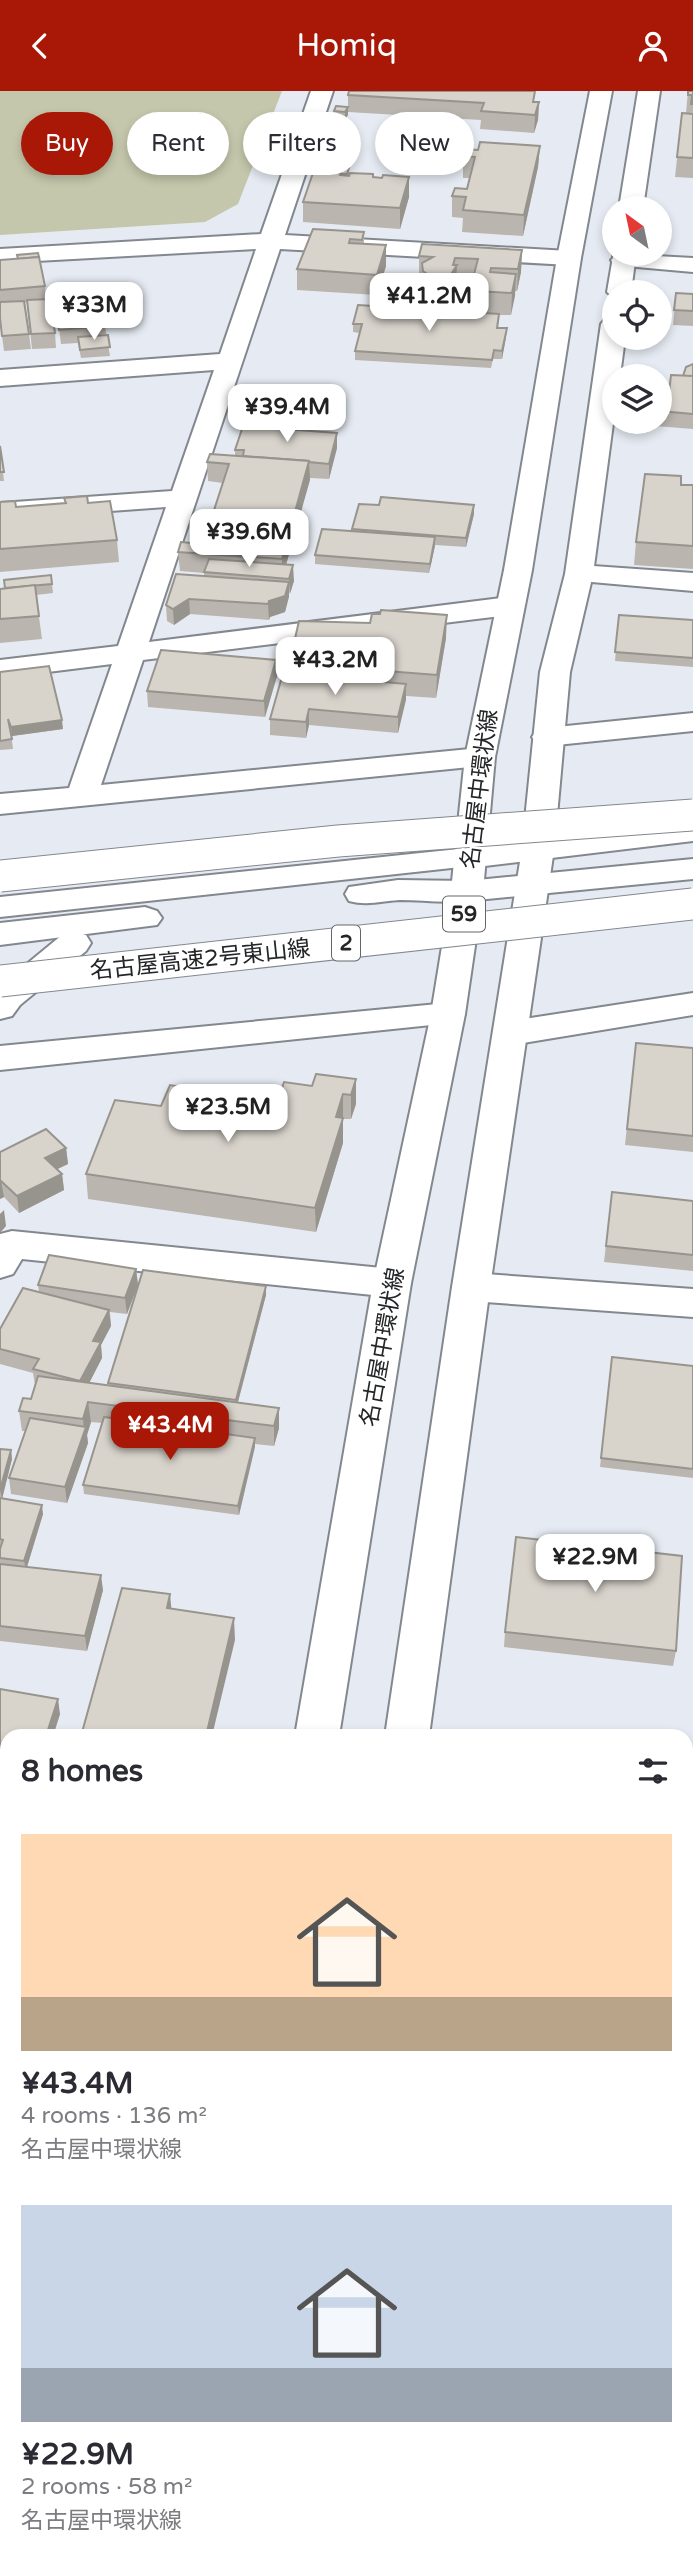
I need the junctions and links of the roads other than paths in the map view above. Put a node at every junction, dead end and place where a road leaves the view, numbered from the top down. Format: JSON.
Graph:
{"nodes":[{"id":1,"x":322,"y":91,"type":"edge"},
{"id":2,"x":601,"y":91,"type":"edge"},
{"id":3,"x":649,"y":91,"type":"edge"},
{"id":4,"x":633,"y":196,"type":"edge"},
{"id":5,"x":271,"y":241,"type":"junction"},
{"id":6,"x":0,"y":256,"type":"edge"},
{"id":7,"x":569,"y":258,"type":"junction"},
{"id":8,"x":672,"y":263,"type":"edge"},
{"id":9,"x":693,"y":265,"type":"edge"},
{"id":10,"x":610,"y":350,"type":"edge"},
{"id":11,"x":230,"y":361,"type":"junction"},
{"id":12,"x":0,"y":378,"type":"edge"},
{"id":13,"x":183,"y":498,"type":"junction"},
{"id":14,"x":0,"y":511,"type":"edge"},
{"id":15,"x":579,"y":574,"type":"junction"},
{"id":16,"x":693,"y":582,"type":"edge"},
{"id":17,"x":509,"y":606,"type":"junction"},
{"id":18,"x":130,"y":654,"type":"junction"},
{"id":19,"x":0,"y":669,"type":"edge"},
{"id":20,"x":693,"y":722,"type":"edge"},
{"id":21,"x":547,"y":737,"type":"junction"},
{"id":22,"x":480,"y":757,"type":"junction"},
{"id":23,"x":82,"y":795,"type":"junction"},
{"id":24,"x":0,"y":804,"type":"edge"},
{"id":25,"x":693,"y":815,"type":"edge"},
{"id":26,"x":693,"y":831,"type":"edge"},
{"id":27,"x":538,"y":849,"type":"junction"},
{"id":28,"x":468,"y":858,"type":"junction"},
{"id":29,"x":693,"y":869,"type":"edge"},
{"id":30,"x":0,"y":876,"type":"edge"},
{"id":31,"x":533,"y":886,"type":"junction"},
{"id":32,"x":297,"y":888,"type":"junction"},
{"id":33,"x":467,"y":891,"type":"junction"},
{"id":34,"x":693,"y":904,"type":"edge"},
{"id":35,"x":0,"y":907,"type":"edge"},
{"id":36,"x":0,"y":934,"type":"edge"},
{"id":37,"x":74,"y":943,"type":"dead end"},
{"id":38,"x":0,"y":981,"type":"edge"},
{"id":39,"x":693,"y":1004,"type":"edge"},
{"id":40,"x":0,"y":1008,"type":"edge"},
{"id":41,"x":448,"y":1014,"type":"junction"},
{"id":42,"x":511,"y":1033,"type":"junction"},
{"id":43,"x":0,"y":1058,"type":"edge"},
{"id":44,"x":0,"y":1264,"type":"edge"},
{"id":45,"x":392,"y":1283,"type":"junction"},
{"id":46,"x":471,"y":1287,"type":"junction"},
{"id":47,"x":693,"y":1303,"type":"edge"},
{"id":48,"x":318,"y":1729,"type":"edge"},
{"id":49,"x":408,"y":1729,"type":"edge"}],
"edges":[{"from":1,"to":5,"type":"main road"},
{"from":2,"to":7,"type":"main road","name":"名古屋中環状線","number":"59"},
{"from":3,"to":4,"type":"main road"},
{"from":5,"to":6,"type":"main road"},
{"from":5,"to":7,"type":"main road"},
{"from":5,"to":11,"type":"main road"},
{"from":7,"to":17,"type":"main road","name":"名古屋中環状線","number":"59"},
{"from":8,"to":9,"type":"main road"},
{"from":10,"to":15,"type":"main road"},
{"from":11,"to":12,"type":"main road"},
{"from":11,"to":13,"type":"main road"},
{"from":13,"to":14,"type":"main road"},
{"from":13,"to":18,"type":"main road"},
{"from":15,"to":16,"type":"main road"},
{"from":15,"to":21,"type":"main road"},
{"from":17,"to":18,"type":"main road"},
{"from":17,"to":22,"type":"main road","name":"名古屋中環状線","number":"59"},
{"from":18,"to":19,"type":"main road"},
{"from":18,"to":23,"type":"main road"},
{"from":20,"to":21,"type":"main road"},
{"from":21,"to":27,"type":"main road"},
{"from":22,"to":23,"type":"main road"},
{"from":22,"to":28,"type":"main road","name":"名古屋中環状線","number":"59"},
{"from":23,"to":24,"type":"main road"},
{"from":25,"to":30,"type":"main road","bridge":true},
{"from":26,"to":27,"type":"main road"},
{"from":27,"to":28,"type":"main road"},
{"from":27,"to":31,"type":"main road"},
{"from":28,"to":32,"type":"main road"},
{"from":28,"to":33,"type":"main road","name":"名古屋中環状線","number":"59"},
{"from":29,"to":31,"type":"main road"},
{"from":31,"to":33,"type":"main road"},
{"from":31,"to":42,"type":"main road"},
{"from":32,"to":33,"type":"main road"},
{"from":32,"to":35,"type":"main road"},
{"from":32,"to":36,"type":"main road"},
{"from":33,"to":41,"type":"main road","name":"名古屋中環状線","number":"59"},
{"from":34,"to":38,"type":"main road","name":"名古屋高速2号東山線","number":"2","bridge":true},
{"from":37,"to":40,"type":"main road"},
{"from":39,"to":42,"type":"main road"},
{"from":41,"to":43,"type":"main road"},
{"from":41,"to":45,"type":"main road","name":"名古屋中環状線","number":"59"},
{"from":42,"to":46,"type":"main road"},
{"from":44,"to":45,"type":"main road"},
{"from":45,"to":48,"type":"main road","name":"名古屋中環状線","number":"59"},
{"from":46,"to":47,"type":"main road"},
{"from":46,"to":49,"type":"main road"}]}
